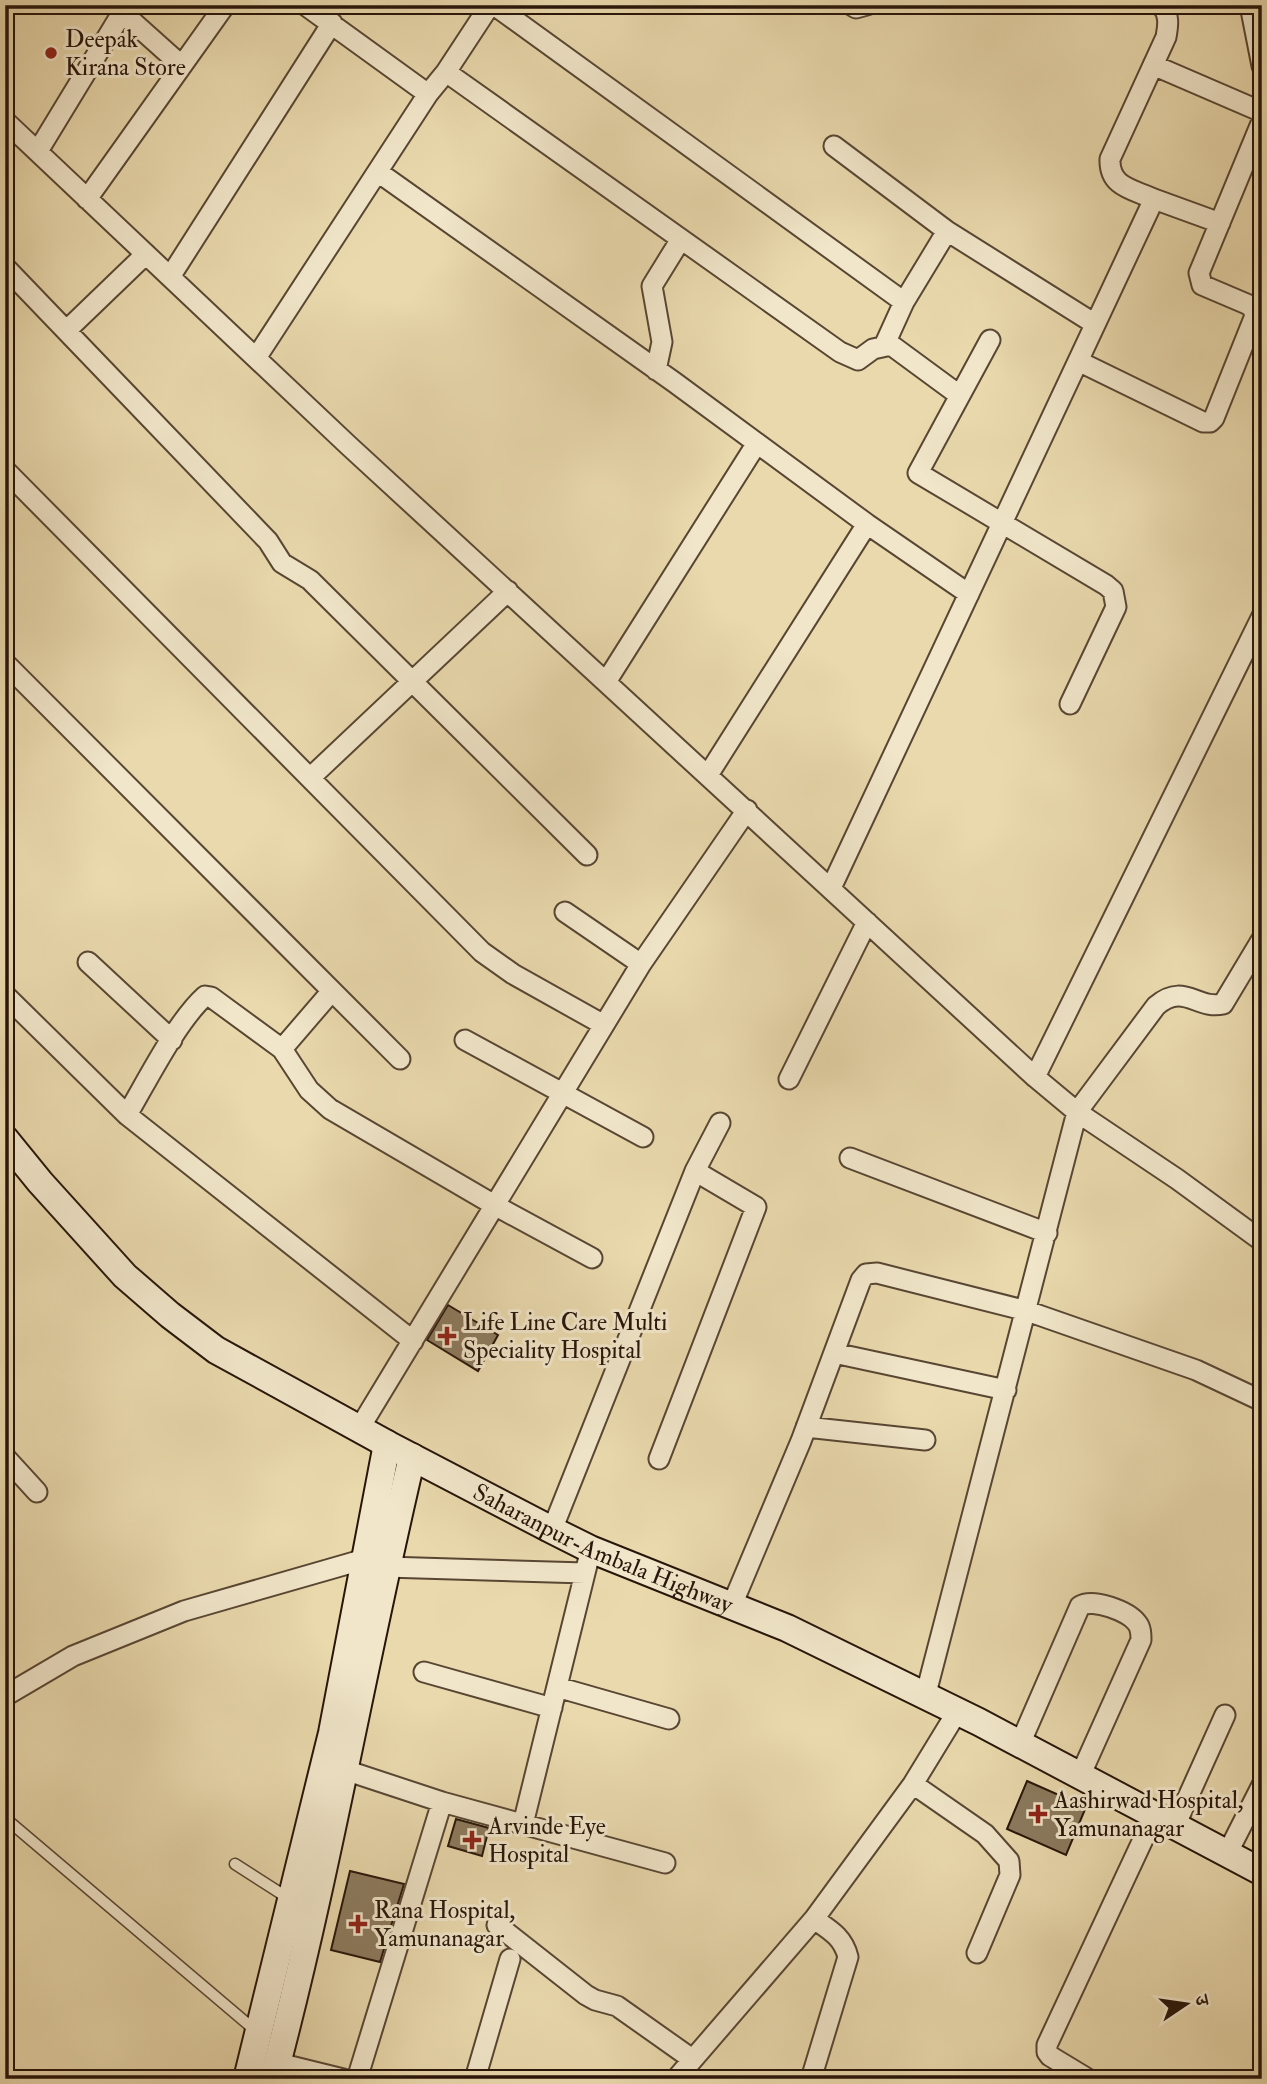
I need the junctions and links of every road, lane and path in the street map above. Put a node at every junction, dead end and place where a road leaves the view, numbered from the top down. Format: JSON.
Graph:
{"nodes":[{"id":1,"x":225,"y":5,"type":"edge"},
{"id":2,"x":305,"y":5,"type":"edge"},
{"id":3,"x":492,"y":5,"type":"edge"},
{"id":4,"x":851,"y":5,"type":"edge"},
{"id":5,"x":867,"y":5,"type":"edge"},
{"id":6,"x":1161,"y":5,"type":"edge"},
{"id":7,"x":1250,"y":5,"type":"edge"},
{"id":8,"x":118,"y":9,"type":"edge"},
{"id":9,"x":332,"y":23,"type":"junction"},
{"id":10,"x":181,"y":65,"type":"junction"},
{"id":11,"x":1153,"y":65,"type":"junction"},
{"id":12,"x":1262,"y":66,"type":"edge"},
{"id":13,"x":446,"y":72,"type":"junction"},
{"id":14,"x":428,"y":94,"type":"junction"},
{"id":15,"x":1262,"y":112,"type":"edge"},
{"id":16,"x":5,"y":121,"type":"edge"},
{"id":17,"x":1262,"y":121,"type":"edge"},
{"id":18,"x":834,"y":146,"type":"dead end"},
{"id":19,"x":38,"y":151,"type":"junction"},
{"id":20,"x":378,"y":172,"type":"junction"},
{"id":21,"x":87,"y":199,"type":"junction"},
{"id":22,"x":1154,"y":199,"type":"junction"},
{"id":23,"x":1220,"y":223,"type":"junction"},
{"id":24,"x":947,"y":231,"type":"junction"},
{"id":25,"x":681,"y":239,"type":"junction"},
{"id":26,"x":146,"y":254,"type":"junction"},
{"id":27,"x":5,"y":267,"type":"edge"},
{"id":28,"x":170,"y":277,"type":"junction"},
{"id":29,"x":904,"y":302,"type":"junction"},
{"id":30,"x":1095,"y":324,"type":"junction"},
{"id":31,"x":67,"y":330,"type":"junction"},
{"id":32,"x":990,"y":340,"type":"dead end"},
{"id":33,"x":884,"y":346,"type":"junction"},
{"id":34,"x":256,"y":358,"type":"junction"},
{"id":35,"x":1078,"y":361,"type":"junction"},
{"id":36,"x":656,"y":370,"type":"junction"},
{"id":37,"x":959,"y":395,"type":"junction"},
{"id":38,"x":757,"y":443,"type":"junction"},
{"id":39,"x":5,"y":470,"type":"edge"},
{"id":40,"x":1001,"y":523,"type":"junction"},
{"id":41,"x":867,"y":524,"type":"junction"},
{"id":42,"x":508,"y":591,"type":"junction"},
{"id":43,"x":969,"y":594,"type":"junction"},
{"id":44,"x":1262,"y":616,"type":"edge"},
{"id":45,"x":5,"y":663,"type":"edge"},
{"id":46,"x":412,"y":681,"type":"junction"},
{"id":47,"x":606,"y":682,"type":"junction"},
{"id":48,"x":1070,"y":704,"type":"dead end"},
{"id":49,"x":708,"y":775,"type":"junction"},
{"id":50,"x":311,"y":777,"type":"junction"},
{"id":51,"x":747,"y":810,"type":"junction"},
{"id":52,"x":587,"y":855,"type":"dead end"},
{"id":53,"x":831,"y":888,"type":"junction"},
{"id":54,"x":565,"y":912,"type":"dead end"},
{"id":55,"x":867,"y":922,"type":"junction"},
{"id":56,"x":1262,"y":939,"type":"edge"},
{"id":57,"x":88,"y":962,"type":"dead end"},
{"id":58,"x":641,"y":964,"type":"junction"},
{"id":59,"x":331,"y":992,"type":"junction"},
{"id":60,"x":5,"y":995,"type":"edge"},
{"id":61,"x":604,"y":1026,"type":"junction"},
{"id":62,"x":172,"y":1040,"type":"junction"},
{"id":63,"x":465,"y":1040,"type":"dead end"},
{"id":64,"x":282,"y":1049,"type":"junction"},
{"id":65,"x":400,"y":1059,"type":"dead end"},
{"id":66,"x":1035,"y":1077,"type":"junction"},
{"id":67,"x":789,"y":1079,"type":"dead end"},
{"id":68,"x":564,"y":1093,"type":"junction"},
{"id":69,"x":1077,"y":1112,"type":"junction"},
{"id":70,"x":127,"y":1115,"type":"junction"},
{"id":71,"x":720,"y":1123,"type":"dead end"},
{"id":72,"x":643,"y":1137,"type":"dead end"},
{"id":73,"x":5,"y":1139,"type":"edge"},
{"id":74,"x":850,"y":1158,"type":"dead end"},
{"id":75,"x":695,"y":1171,"type":"junction"},
{"id":76,"x":496,"y":1206,"type":"junction"},
{"id":77,"x":1047,"y":1233,"type":"junction"},
{"id":78,"x":1262,"y":1241,"type":"edge"},
{"id":79,"x":592,"y":1258,"type":"dead end"},
{"id":80,"x":1027,"y":1311,"type":"junction"},
{"id":81,"x":413,"y":1341,"type":"junction"},
{"id":82,"x":834,"y":1353,"type":"junction"},
{"id":83,"x":1006,"y":1390,"type":"junction"},
{"id":84,"x":1262,"y":1401,"type":"edge"},
{"id":85,"x":806,"y":1427,"type":"junction"},
{"id":86,"x":359,"y":1429,"type":"junction"},
{"id":87,"x":925,"y":1440,"type":"dead end"},
{"id":88,"x":387,"y":1444,"type":"junction"},
{"id":89,"x":5,"y":1457,"type":"edge"},
{"id":90,"x":412,"y":1457,"type":"junction"},
{"id":91,"x":659,"y":1460,"type":"dead end"},
{"id":92,"x":37,"y":1492,"type":"dead end"},
{"id":93,"x":552,"y":1530,"type":"junction"},
{"id":94,"x":588,"y":1561,"type":"junction"},
{"id":95,"x":375,"y":1563,"type":"junction"},
{"id":96,"x":732,"y":1605,"type":"junction"},
{"id":97,"x":424,"y":1672,"type":"dead end"},
{"id":98,"x":557,"y":1688,"type":"junction"},
{"id":99,"x":5,"y":1696,"type":"edge"},
{"id":100,"x":925,"y":1696,"type":"junction"},
{"id":101,"x":552,"y":1709,"type":"junction"},
{"id":102,"x":957,"y":1712,"type":"junction"},
{"id":103,"x":1224,"y":1715,"type":"dead end"},
{"id":104,"x":669,"y":1719,"type":"dead end"},
{"id":105,"x":1020,"y":1744,"type":"junction"},
{"id":106,"x":345,"y":1769,"type":"junction"},
{"id":107,"x":1080,"y":1776,"type":"junction"},
{"id":108,"x":913,"y":1784,"type":"junction"},
{"id":109,"x":1262,"y":1785,"type":"edge"},
{"id":110,"x":442,"y":1802,"type":"junction"},
{"id":111,"x":5,"y":1818,"type":"edge"},
{"id":112,"x":1165,"y":1821,"type":"junction"},
{"id":113,"x":523,"y":1824,"type":"junction"},
{"id":114,"x":1227,"y":1854,"type":"junction"},
{"id":115,"x":665,"y":1863,"type":"dead end"},
{"id":116,"x":235,"y":1864,"type":"dead end"},
{"id":117,"x":1262,"y":1872,"type":"edge"},
{"id":118,"x":291,"y":1900,"type":"junction"},
{"id":119,"x":814,"y":1920,"type":"junction"},
{"id":120,"x":497,"y":1925,"type":"dead end"},
{"id":121,"x":977,"y":1953,"type":"dead end"},
{"id":122,"x":510,"y":1959,"type":"dead end"},
{"id":123,"x":258,"y":2033,"type":"junction"},
{"id":124,"x":692,"y":2059,"type":"junction"},
{"id":125,"x":276,"y":2071,"type":"edge"},
{"id":126,"x":247,"y":2079,"type":"edge"},
{"id":127,"x":343,"y":2079,"type":"edge"},
{"id":128,"x":357,"y":2079,"type":"edge"},
{"id":129,"x":475,"y":2079,"type":"edge"},
{"id":130,"x":676,"y":2079,"type":"edge"},
{"id":131,"x":811,"y":2079,"type":"edge"},
{"id":132,"x":1088,"y":2079,"type":"edge"}],
"edges":[{"from":1,"to":10,"type":"street"},
{"from":2,"to":9,"type":"street"},
{"from":3,"to":13,"type":"street"},
{"from":3,"to":29,"type":"street"},
{"from":4,"to":5,"type":"street"},
{"from":6,"to":11,"type":"street"},
{"from":7,"to":12,"type":"street"},
{"from":8,"to":10,"type":"street"},
{"from":8,"to":19,"type":"street"},
{"from":9,"to":14,"type":"street"},
{"from":9,"to":28,"type":"street"},
{"from":10,"to":21,"type":"street"},
{"from":11,"to":15,"type":"street"},
{"from":11,"to":22,"type":"street"},
{"from":13,"to":14,"type":"street"},
{"from":13,"to":25,"type":"street"},
{"from":14,"to":20,"type":"street"},
{"from":16,"to":19,"type":"street"},
{"from":17,"to":23,"type":"street"},
{"from":18,"to":24,"type":"street"},
{"from":19,"to":21,"type":"street"},
{"from":20,"to":34,"type":"street"},
{"from":20,"to":36,"type":"street"},
{"from":21,"to":26,"type":"street"},
{"from":22,"to":23,"type":"street"},
{"from":22,"to":30,"type":"street"},
{"from":23,"to":35,"type":"street"},
{"from":24,"to":29,"type":"street"},
{"from":24,"to":30,"type":"street"},
{"from":25,"to":33,"type":"street"},
{"from":25,"to":36,"type":"street"},
{"from":26,"to":28,"type":"street"},
{"from":26,"to":31,"type":"street"},
{"from":27,"to":31,"type":"street"},
{"from":28,"to":34,"type":"street"},
{"from":29,"to":33,"type":"street"},
{"from":30,"to":35,"type":"street"},
{"from":31,"to":46,"type":"street"},
{"from":32,"to":37,"type":"street"},
{"from":33,"to":37,"type":"street"},
{"from":34,"to":42,"type":"street"},
{"from":35,"to":40,"type":"street"},
{"from":36,"to":38,"type":"street"},
{"from":37,"to":40,"type":"street"},
{"from":38,"to":41,"type":"street"},
{"from":38,"to":47,"type":"street"},
{"from":39,"to":50,"type":"street"},
{"from":40,"to":43,"type":"street"},
{"from":40,"to":48,"type":"street"},
{"from":41,"to":43,"type":"street"},
{"from":41,"to":49,"type":"street"},
{"from":42,"to":46,"type":"street"},
{"from":42,"to":47,"type":"street"},
{"from":43,"to":53,"type":"street"},
{"from":44,"to":66,"type":"street"},
{"from":45,"to":59,"type":"street"},
{"from":46,"to":50,"type":"street"},
{"from":46,"to":52,"type":"street"},
{"from":47,"to":49,"type":"street"},
{"from":49,"to":51,"type":"street"},
{"from":50,"to":61,"type":"street"},
{"from":51,"to":53,"type":"street"},
{"from":51,"to":58,"type":"street"},
{"from":53,"to":55,"type":"street"},
{"from":54,"to":58,"type":"street"},
{"from":55,"to":66,"type":"street"},
{"from":55,"to":67,"type":"street"},
{"from":56,"to":69,"type":"street"},
{"from":57,"to":62,"type":"street"},
{"from":58,"to":61,"type":"street"},
{"from":59,"to":64,"type":"street"},
{"from":59,"to":65,"type":"street"},
{"from":60,"to":70,"type":"street"},
{"from":61,"to":68,"type":"street"},
{"from":62,"to":64,"type":"street"},
{"from":62,"to":70,"type":"street"},
{"from":63,"to":68,"type":"street"},
{"from":64,"to":76,"type":"street"},
{"from":66,"to":69,"type":"street"},
{"from":68,"to":72,"type":"street"},
{"from":68,"to":76,"type":"street"},
{"from":69,"to":77,"type":"street"},
{"from":69,"to":78,"type":"street"},
{"from":70,"to":81,"type":"street"},
{"from":71,"to":75,"type":"street"},
{"from":73,"to":86,"type":"main road","name":"Saharanpur-Ambala Highway"},
{"from":74,"to":77,"type":"street"},
{"from":75,"to":91,"type":"street"},
{"from":75,"to":93,"type":"street"},
{"from":76,"to":79,"type":"street"},
{"from":76,"to":81,"type":"street"},
{"from":77,"to":80,"type":"street"},
{"from":80,"to":82,"type":"street"},
{"from":80,"to":83,"type":"street"},
{"from":80,"to":84,"type":"street"},
{"from":81,"to":86,"type":"street"},
{"from":82,"to":83,"type":"street"},
{"from":82,"to":85,"type":"street"},
{"from":83,"to":100,"type":"street"},
{"from":85,"to":87,"type":"street"},
{"from":85,"to":96,"type":"street"},
{"from":86,"to":88,"type":"main road","name":"Saharanpur-Ambala Highway"},
{"from":88,"to":90,"type":"main road","name":"Saharanpur-Ambala Highway"},
{"from":88,"to":95,"type":"main road"},
{"from":89,"to":92,"type":"street"},
{"from":90,"to":93,"type":"main road","name":"Saharanpur-Ambala Highway"},
{"from":90,"to":95,"type":"main road"},
{"from":93,"to":94,"type":"main road","name":"Saharanpur-Ambala Highway"},
{"from":94,"to":95,"type":"street"},
{"from":94,"to":96,"type":"main road","name":"Saharanpur-Ambala Highway"},
{"from":94,"to":98,"type":"street"},
{"from":95,"to":99,"type":"street"},
{"from":95,"to":106,"type":"main road"},
{"from":95,"to":118,"type":"main road"},
{"from":96,"to":100,"type":"main road","name":"Saharanpur-Ambala Highway"},
{"from":97,"to":101,"type":"street"},
{"from":98,"to":101,"type":"street"},
{"from":98,"to":104,"type":"street"},
{"from":100,"to":102,"type":"main road","name":"Saharanpur-Ambala Highway"},
{"from":101,"to":113,"type":"street"},
{"from":102,"to":105,"type":"main road","name":"Saharanpur-Ambala Highway"},
{"from":102,"to":108,"type":"street"},
{"from":103,"to":112,"type":"street"},
{"from":105,"to":107,"type":"main road","name":"Saharanpur-Ambala Highway"},
{"from":105,"to":107,"type":"street"},
{"from":106,"to":110,"type":"street"},
{"from":106,"to":125,"type":"main road"},
{"from":107,"to":112,"type":"main road","name":"Saharanpur-Ambala Highway"},
{"from":108,"to":119,"type":"street"},
{"from":108,"to":121,"type":"street"},
{"from":109,"to":114,"type":"street"},
{"from":110,"to":113,"type":"street"},
{"from":110,"to":128,"type":"street"},
{"from":111,"to":123,"type":"lane"},
{"from":112,"to":114,"type":"main road","name":"Saharanpur-Ambala Highway"},
{"from":112,"to":132,"type":"street"},
{"from":113,"to":115,"type":"street"},
{"from":114,"to":117,"type":"main road","name":"Saharanpur-Ambala Highway"},
{"from":116,"to":118,"type":"lane"},
{"from":118,"to":123,"type":"main road"},
{"from":119,"to":124,"type":"street"},
{"from":119,"to":131,"type":"street"},
{"from":120,"to":124,"type":"street"},
{"from":122,"to":129,"type":"street"},
{"from":123,"to":126,"type":"main road"},
{"from":124,"to":130,"type":"street"},
{"from":125,"to":127,"type":"street"}]}
